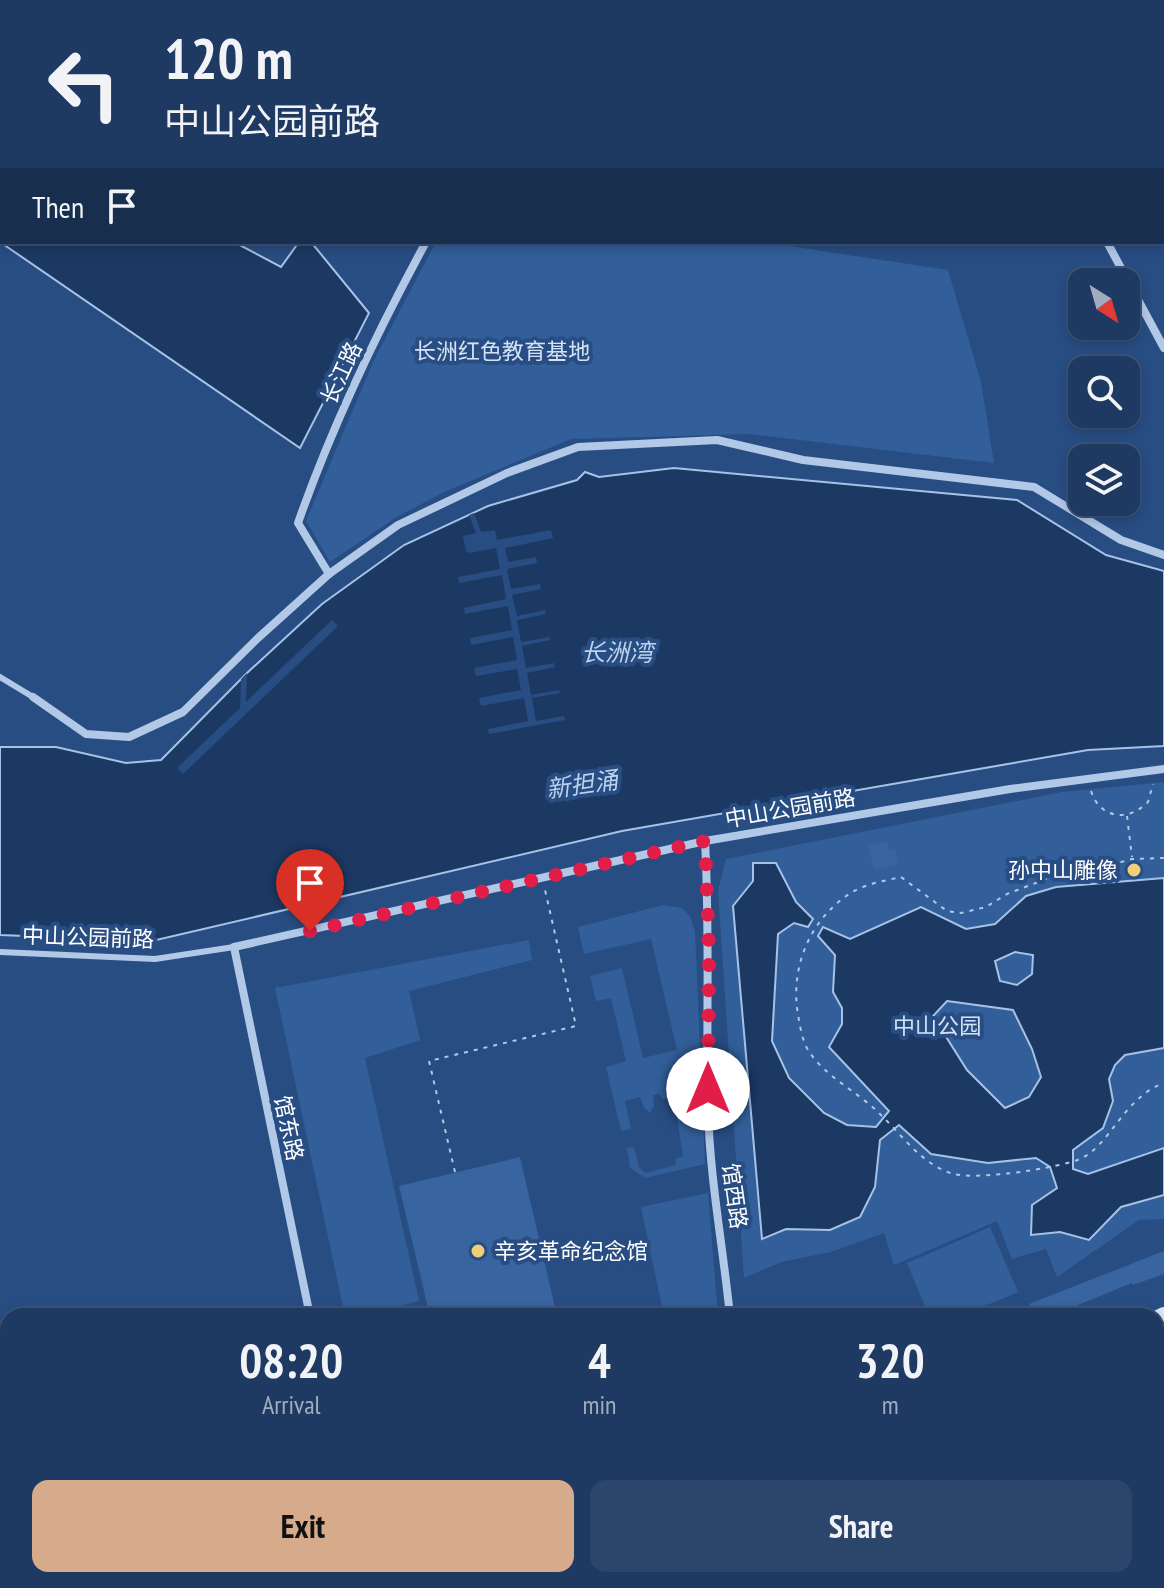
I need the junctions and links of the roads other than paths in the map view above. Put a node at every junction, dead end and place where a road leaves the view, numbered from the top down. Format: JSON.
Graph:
{"nodes":[{"id":1,"x":425,"y":244,"type":"edge"},
{"id":2,"x":1108,"y":244,"type":"edge"},
{"id":3,"x":1164,"y":348,"type":"edge"},
{"id":4,"x":1164,"y":555,"type":"edge"},
{"id":5,"x":329,"y":574,"type":"junction"},
{"id":6,"x":0,"y":677,"type":"edge"},
{"id":7,"x":33,"y":697,"type":"joint"},
{"id":8,"x":1164,"y":769,"type":"edge"},
{"id":9,"x":705,"y":841,"type":"junction"},
{"id":10,"x":234,"y":947,"type":"junction"},
{"id":11,"x":0,"y":952,"type":"edge"},
{"id":12,"x":308,"y":1308,"type":"edge"},
{"id":13,"x":729,"y":1308,"type":"edge"}],
"edges":[{"from":1,"to":5,"type":"street","name":"长江路"},
{"from":2,"to":3,"type":"street"},
{"from":4,"to":5,"type":"street"},
{"from":5,"to":7,"type":"street"},
{"from":6,"to":7,"type":"lane"},
{"from":8,"to":9,"type":"street","name":"中山公园前路"},
{"from":9,"to":10,"type":"street","name":"中山公园前路"},
{"from":9,"to":13,"type":"street","name":"馆西路"},
{"from":10,"to":11,"type":"lane","name":"中山公园前路"},
{"from":10,"to":12,"type":"street","name":"馆东路"}]}
